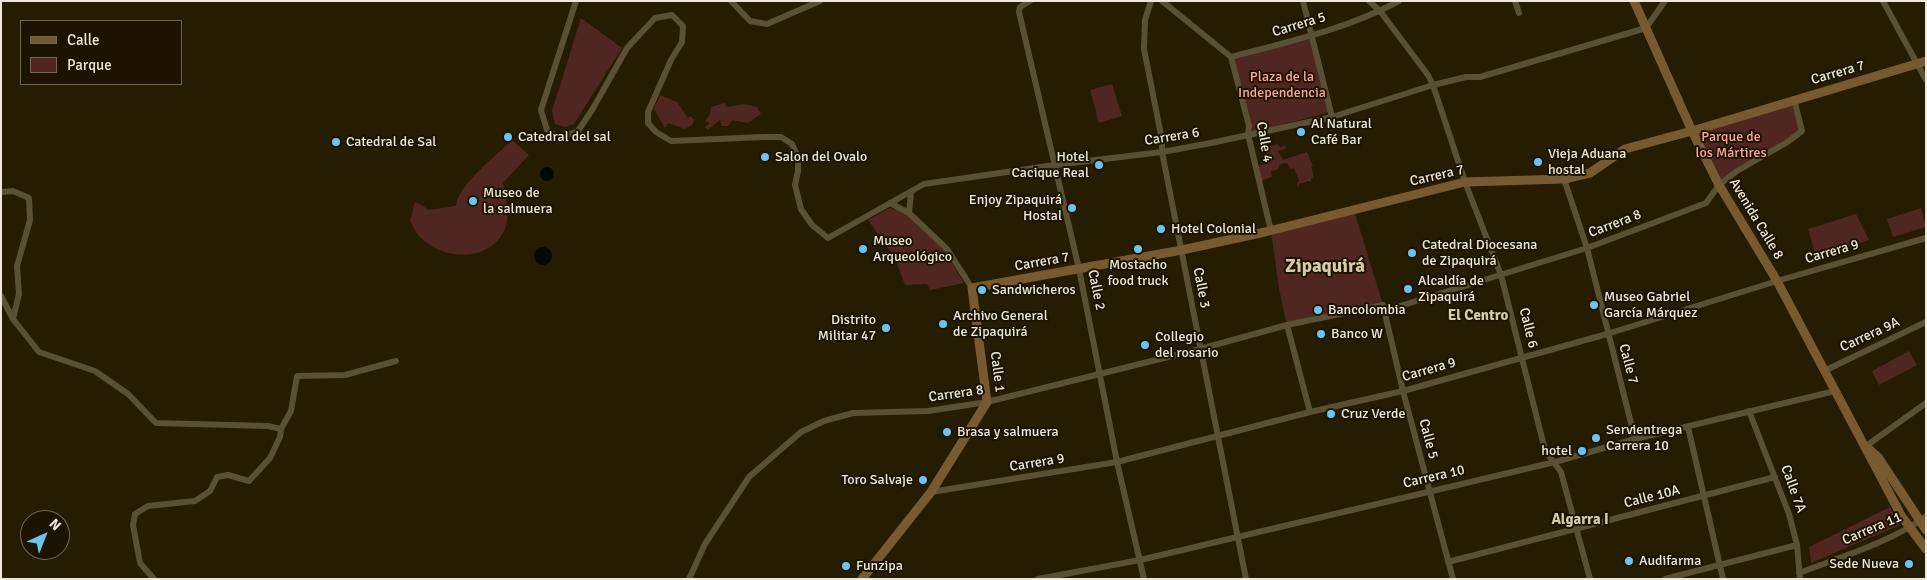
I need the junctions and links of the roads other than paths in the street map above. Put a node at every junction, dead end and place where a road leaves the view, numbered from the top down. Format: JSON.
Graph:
{"nodes":[{"id":1,"x":576,"y":1,"type":"edge"},
{"id":2,"x":731,"y":1,"type":"edge"},
{"id":3,"x":820,"y":1,"type":"edge"},
{"id":4,"x":1030,"y":1,"type":"edge"},
{"id":5,"x":1151,"y":1,"type":"edge"},
{"id":6,"x":1162,"y":1,"type":"edge"},
{"id":7,"x":1304,"y":1,"type":"edge"},
{"id":8,"x":1370,"y":1,"type":"edge"},
{"id":9,"x":1399,"y":1,"type":"edge"},
{"id":10,"x":1515,"y":1,"type":"edge"},
{"id":11,"x":1634,"y":1,"type":"edge"},
{"id":12,"x":1665,"y":1,"type":"edge"},
{"id":13,"x":1883,"y":1,"type":"edge"},
{"id":14,"x":1380,"y":12,"type":"junction"},
{"id":15,"x":1519,"y":13,"type":"dead end"},
{"id":16,"x":1646,"y":28,"type":"junction"},
{"id":17,"x":1313,"y":36,"type":"junction"},
{"id":18,"x":1231,"y":57,"type":"junction"},
{"id":19,"x":1921,"y":62,"type":"edge"},
{"id":20,"x":1926,"y":80,"type":"edge"},
{"id":21,"x":1433,"y":85,"type":"junction"},
{"id":22,"x":1794,"y":99,"type":"junction"},
{"id":23,"x":1332,"y":117,"type":"junction"},
{"id":24,"x":1692,"y":131,"type":"junction"},
{"id":25,"x":1248,"y":134,"type":"junction"},
{"id":26,"x":1162,"y":152,"type":"junction"},
{"id":27,"x":1055,"y":165,"type":"junction"},
{"id":28,"x":1564,"y":179,"type":"junction"},
{"id":29,"x":1465,"y":182,"type":"junction"},
{"id":30,"x":1719,"y":185,"type":"junction"},
{"id":31,"x":1,"y":192,"type":"edge"},
{"id":32,"x":911,"y":192,"type":"junction"},
{"id":33,"x":890,"y":203,"type":"junction"},
{"id":34,"x":909,"y":213,"type":"junction"},
{"id":35,"x":1271,"y":230,"type":"junction"},
{"id":36,"x":1926,"y":238,"type":"edge"},
{"id":37,"x":1587,"y":248,"type":"junction"},
{"id":38,"x":1182,"y":250,"type":"junction"},
{"id":39,"x":1078,"y":269,"type":"junction"},
{"id":40,"x":1501,"y":275,"type":"junction"},
{"id":41,"x":1778,"y":281,"type":"junction"},
{"id":42,"x":972,"y":288,"type":"junction"},
{"id":43,"x":1,"y":296,"type":"edge"},
{"id":44,"x":1383,"y":308,"type":"junction"},
{"id":45,"x":13,"y":319,"type":"junction"},
{"id":46,"x":1926,"y":322,"type":"edge"},
{"id":47,"x":1287,"y":325,"type":"junction"},
{"id":48,"x":1608,"y":334,"type":"junction"},
{"id":49,"x":1200,"y":349,"type":"junction"},
{"id":50,"x":1522,"y":356,"type":"junction"},
{"id":51,"x":396,"y":361,"type":"dead end"},
{"id":52,"x":1824,"y":371,"type":"junction"},
{"id":53,"x":1100,"y":373,"type":"junction"},
{"id":54,"x":1403,"y":391,"type":"junction"},
{"id":55,"x":1835,"y":391,"type":"junction"},
{"id":56,"x":987,"y":402,"type":"junction"},
{"id":57,"x":1926,"y":403,"type":"edge"},
{"id":58,"x":1749,"y":411,"type":"junction"},
{"id":59,"x":1310,"y":412,"type":"junction"},
{"id":60,"x":1688,"y":427,"type":"junction"},
{"id":61,"x":281,"y":429,"type":"junction"},
{"id":62,"x":1219,"y":437,"type":"junction"},
{"id":63,"x":1635,"y":439,"type":"junction"},
{"id":64,"x":1866,"y":446,"type":"junction"},
{"id":65,"x":1118,"y":462,"type":"junction"},
{"id":66,"x":1555,"y":462,"type":"junction"},
{"id":67,"x":1776,"y":477,"type":"junction"},
{"id":68,"x":1429,"y":491,"type":"junction"},
{"id":69,"x":931,"y":492,"type":"junction"},
{"id":70,"x":1704,"y":496,"type":"junction"},
{"id":71,"x":1922,"y":518,"type":"edge"},
{"id":72,"x":1910,"y":528,"type":"junction"},
{"id":73,"x":1577,"y":529,"type":"junction"},
{"id":74,"x":1926,"y":530,"type":"edge"},
{"id":75,"x":1237,"y":537,"type":"junction"},
{"id":76,"x":1797,"y":545,"type":"junction"},
{"id":77,"x":1926,"y":549,"type":"edge"},
{"id":78,"x":1140,"y":560,"type":"junction"},
{"id":79,"x":1448,"y":562,"type":"junction"},
{"id":80,"x":1719,"y":564,"type":"junction"},
{"id":81,"x":1799,"y":576,"type":"edge"},
{"id":82,"x":154,"y":579,"type":"edge"},
{"id":83,"x":690,"y":579,"type":"edge"},
{"id":84,"x":862,"y":579,"type":"edge"},
{"id":85,"x":1038,"y":579,"type":"edge"},
{"id":86,"x":1144,"y":579,"type":"edge"},
{"id":87,"x":1246,"y":579,"type":"edge"},
{"id":88,"x":1453,"y":579,"type":"edge"},
{"id":89,"x":1590,"y":579,"type":"edge"},
{"id":90,"x":1665,"y":579,"type":"edge"},
{"id":91,"x":1722,"y":579,"type":"edge"}],
"edges":[{"from":1,"to":33,"type":"street","name":"Carrera 6"},
{"from":2,"to":3,"type":"street"},
{"from":4,"to":27,"type":"street","name":"Calle 2"},
{"from":5,"to":26,"type":"street","name":"Calle 3"},
{"from":6,"to":18,"type":"street"},
{"from":7,"to":17,"type":"street"},
{"from":8,"to":14,"type":"street","name":"Calle 6"},
{"from":9,"to":14,"type":"street","name":"Carrera 5"},
{"from":10,"to":15,"type":"street"},
{"from":11,"to":16,"type":"street","name":"Avenida Calle 8"},
{"from":12,"to":16,"type":"street"},
{"from":13,"to":19,"type":"street"},
{"from":14,"to":17,"type":"street","name":"Carrera 5"},
{"from":14,"to":21,"type":"street","name":"Calle 6"},
{"from":16,"to":21,"type":"street"},
{"from":16,"to":24,"type":"street","name":"Avenida Calle 8"},
{"from":17,"to":18,"type":"street","name":"Carrera 5"},
{"from":17,"to":23,"type":"street"},
{"from":18,"to":25,"type":"street","name":"Calle 4"},
{"from":19,"to":20,"type":"street"},
{"from":19,"to":22,"type":"street","name":"Carrera 7"},
{"from":21,"to":23,"type":"street","name":"Carrera 6"},
{"from":21,"to":29,"type":"street","name":"Calle 6"},
{"from":22,"to":24,"type":"street","name":"Carrera 7"},
{"from":22,"to":30,"type":"street","name":"Carrera 8"},
{"from":23,"to":25,"type":"street","name":"Carrera 6"},
{"from":24,"to":28,"type":"street","name":"Carrera 7"},
{"from":24,"to":30,"type":"street","name":"Avenida Calle 8"},
{"from":25,"to":26,"type":"street","name":"Carrera 6"},
{"from":25,"to":35,"type":"street","name":"Calle 4"},
{"from":26,"to":27,"type":"street","name":"Carrera 6"},
{"from":26,"to":38,"type":"street","name":"Calle 3"},
{"from":27,"to":32,"type":"street","name":"Carrera 6"},
{"from":27,"to":39,"type":"street","name":"Calle 2"},
{"from":28,"to":29,"type":"street","name":"Carrera 7"},
{"from":28,"to":37,"type":"street","name":"Calle 7"},
{"from":29,"to":35,"type":"street","name":"Carrera 7"},
{"from":29,"to":40,"type":"street","name":"Calle 6"},
{"from":30,"to":37,"type":"street","name":"Carrera 8"},
{"from":30,"to":41,"type":"street","name":"Avenida Calle 8"},
{"from":31,"to":45,"type":"street"},
{"from":32,"to":33,"type":"street","name":"Carrera 6"},
{"from":32,"to":34,"type":"street"},
{"from":33,"to":34,"type":"street","name":"Calle 1"},
{"from":34,"to":42,"type":"street","name":"Calle 1"},
{"from":35,"to":38,"type":"street","name":"Carrera 7"},
{"from":36,"to":41,"type":"street","name":"Carrera 9"},
{"from":37,"to":40,"type":"street","name":"Carrera 8"},
{"from":37,"to":48,"type":"street","name":"Calle 7"},
{"from":38,"to":39,"type":"street","name":"Carrera 7"},
{"from":38,"to":49,"type":"street","name":"Calle 3"},
{"from":39,"to":42,"type":"street","name":"Carrera 7"},
{"from":39,"to":53,"type":"street","name":"Calle 2"},
{"from":40,"to":44,"type":"street","name":"Carrera 8"},
{"from":40,"to":50,"type":"street","name":"Calle 6"},
{"from":41,"to":48,"type":"street","name":"Carrera 9"},
{"from":41,"to":52,"type":"street","name":"Avenida Calle 8"},
{"from":42,"to":56,"type":"street","name":"Calle 1"},
{"from":43,"to":45,"type":"street"},
{"from":44,"to":47,"type":"street","name":"Carrera 8"},
{"from":44,"to":54,"type":"street","name":"Calle 5"},
{"from":45,"to":61,"type":"street"},
{"from":46,"to":52,"type":"street","name":"Carrera 9A"},
{"from":47,"to":49,"type":"street","name":"Carrera 8"},
{"from":47,"to":59,"type":"street"},
{"from":48,"to":50,"type":"street","name":"Carrera 9"},
{"from":48,"to":63,"type":"street","name":"Calle 7"},
{"from":49,"to":53,"type":"street","name":"Carrera 8"},
{"from":49,"to":62,"type":"street","name":"Calle 3"},
{"from":50,"to":54,"type":"street","name":"Carrera 9"},
{"from":50,"to":66,"type":"street","name":"Calle 6"},
{"from":51,"to":61,"type":"street"},
{"from":52,"to":55,"type":"street","name":"Avenida Calle 8"},
{"from":53,"to":56,"type":"street","name":"Carrera 8"},
{"from":53,"to":65,"type":"street","name":"Calle 2"},
{"from":54,"to":59,"type":"street","name":"Carrera 9"},
{"from":54,"to":68,"type":"street","name":"Calle 5"},
{"from":55,"to":58,"type":"street","name":"Carrera 10"},
{"from":55,"to":64,"type":"street","name":"Avenida Calle 8"},
{"from":56,"to":69,"type":"street","name":"Calle 1"},
{"from":56,"to":83,"type":"street","name":"Carrera 8"},
{"from":57,"to":64,"type":"street"},
{"from":58,"to":60,"type":"street","name":"Carrera 10"},
{"from":58,"to":67,"type":"street","name":"Calle 7A"},
{"from":59,"to":62,"type":"street","name":"Carrera 9"},
{"from":60,"to":63,"type":"street","name":"Carrera 10"},
{"from":60,"to":70,"type":"street"},
{"from":61,"to":82,"type":"street"},
{"from":62,"to":65,"type":"street","name":"Carrera 9"},
{"from":62,"to":75,"type":"street","name":"Calle 3"},
{"from":63,"to":66,"type":"street","name":"Carrera 10"},
{"from":64,"to":71,"type":"street","name":"Avenida Calle 8"},
{"from":64,"to":72,"type":"street","name":"Avenida Calle 8"},
{"from":65,"to":69,"type":"street","name":"Carrera 9"},
{"from":65,"to":78,"type":"street","name":"Calle 2"},
{"from":66,"to":68,"type":"street","name":"Carrera 10"},
{"from":66,"to":73,"type":"street","name":"Calle 6"},
{"from":67,"to":70,"type":"street","name":"Calle 10A"},
{"from":67,"to":76,"type":"street","name":"Calle 7A"},
{"from":68,"to":75,"type":"street","name":"Carrera 10"},
{"from":68,"to":79,"type":"street","name":"Calle 5"},
{"from":69,"to":84,"type":"street","name":"Calle 1"},
{"from":70,"to":73,"type":"street","name":"Calle 10A"},
{"from":70,"to":80,"type":"street"},
{"from":71,"to":72,"type":"street","name":"Carrera 11"},
{"from":71,"to":74,"type":"street","name":"Avenida Calle 8"},
{"from":72,"to":77,"type":"street","name":"Avenida Calle 8"},
{"from":72,"to":81,"type":"street","name":"Carrera 11"},
{"from":73,"to":79,"type":"street","name":"Calle 10A"},
{"from":73,"to":89,"type":"street","name":"Calle 6"},
{"from":75,"to":78,"type":"street","name":"Carrera 10"},
{"from":75,"to":87,"type":"street","name":"Calle 3"},
{"from":76,"to":80,"type":"street"},
{"from":76,"to":81,"type":"street","name":"Calle 7A"},
{"from":78,"to":85,"type":"street","name":"Carrera 10"},
{"from":78,"to":86,"type":"street","name":"Calle 2"},
{"from":79,"to":88,"type":"street","name":"Calle 5"},
{"from":80,"to":90,"type":"street"},
{"from":80,"to":91,"type":"street"}]}
